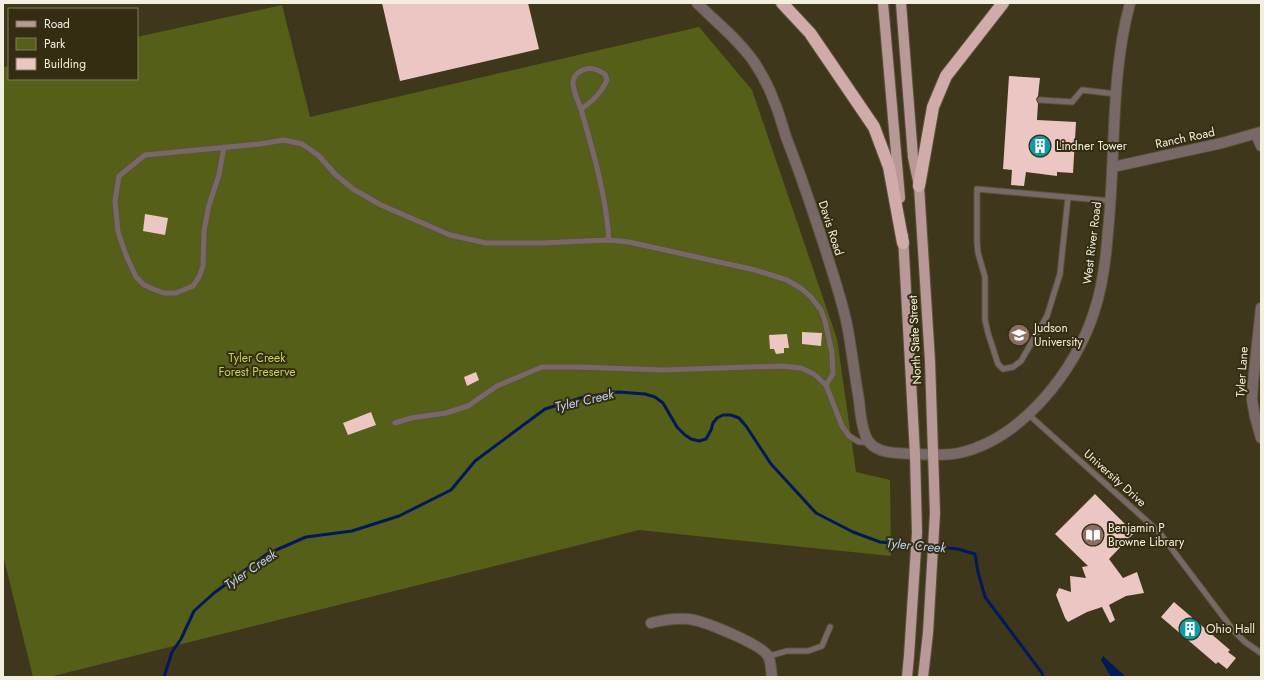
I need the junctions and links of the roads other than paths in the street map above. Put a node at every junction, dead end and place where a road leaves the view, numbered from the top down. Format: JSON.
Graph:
{"nodes":[{"id":1,"x":697,"y":3,"type":"edge"},
{"id":2,"x":782,"y":3,"type":"edge"},
{"id":3,"x":883,"y":3,"type":"edge"},
{"id":4,"x":901,"y":3,"type":"edge"},
{"id":5,"x":1003,"y":3,"type":"edge"},
{"id":6,"x":1130,"y":3,"type":"edge"},
{"id":7,"x":1116,"y":94,"type":"junction"},
{"id":8,"x":1040,"y":100,"type":"dead end"},
{"id":9,"x":581,"y":109,"type":"junction"},
{"id":10,"x":1259,"y":133,"type":"edge"},
{"id":11,"x":1261,"y":146,"type":"edge"},
{"id":12,"x":224,"y":147,"type":"junction"},
{"id":13,"x":1113,"y":167,"type":"junction"},
{"id":14,"x":919,"y":186,"type":"junction"},
{"id":15,"x":1068,"y":197,"type":"junction"},
{"id":16,"x":1111,"y":201,"type":"junction"},
{"id":17,"x":610,"y":240,"type":"junction"},
{"id":18,"x":903,"y":243,"type":"junction"},
{"id":19,"x":1261,"y":308,"type":"edge"},
{"id":20,"x":826,"y":385,"type":"junction"},
{"id":21,"x":1028,"y":414,"type":"junction"},
{"id":22,"x":395,"y":423,"type":"dead end"},
{"id":23,"x":1261,"y":438,"type":"edge"},
{"id":24,"x":869,"y":442,"type":"junction"},
{"id":25,"x":915,"y":454,"type":"junction"},
{"id":26,"x":933,"y":456,"type":"junction"},
{"id":27,"x":651,"y":623,"type":"dead end"},
{"id":28,"x":830,"y":628,"type":"dead end"},
{"id":29,"x":1261,"y":653,"type":"edge"},
{"id":30,"x":769,"y":656,"type":"junction"},
{"id":31,"x":772,"y":677,"type":"edge"},
{"id":32,"x":907,"y":677,"type":"edge"},
{"id":33,"x":923,"y":677,"type":"edge"}],
"edges":[{"from":1,"to":24,"type":"street","name":"Davis Road"},
{"from":2,"to":18,"type":"highway"},
{"from":3,"to":18,"type":"main road","name":"North State Street"},
{"from":4,"to":14,"type":"main road","name":"North State Street"},
{"from":5,"to":14,"type":"highway"},
{"from":6,"to":7,"type":"street","name":"West River Road"},
{"from":7,"to":8,"type":"lane"},
{"from":7,"to":13,"type":"street","name":"West River Road"},
{"from":9,"to":9,"type":"lane"},
{"from":9,"to":17,"type":"lane"},
{"from":10,"to":11,"type":"street"},
{"from":10,"to":13,"type":"street","name":"Ranch Road"},
{"from":12,"to":12,"type":"lane"},
{"from":12,"to":17,"type":"lane"},
{"from":13,"to":16,"type":"street","name":"West River Road"},
{"from":14,"to":26,"type":"main road","name":"North State Street"},
{"from":15,"to":15,"type":"lane"},
{"from":15,"to":16,"type":"lane"},
{"from":16,"to":21,"type":"street","name":"West River Road"},
{"from":17,"to":20,"type":"lane"},
{"from":18,"to":25,"type":"main road","name":"North State Street"},
{"from":19,"to":23,"type":"street","name":"Tyler Lane"},
{"from":20,"to":22,"type":"lane"},
{"from":20,"to":24,"type":"lane"},
{"from":21,"to":26,"type":"street","name":"West River Road"},
{"from":21,"to":29,"type":"lane","name":"University Drive"},
{"from":24,"to":25,"type":"street"},
{"from":25,"to":26,"type":"street","name":"West River Road"},
{"from":25,"to":32,"type":"main road","name":"North State Street"},
{"from":26,"to":33,"type":"main road","name":"North State Street"},
{"from":27,"to":30,"type":"street"},
{"from":28,"to":30,"type":"lane"},
{"from":30,"to":31,"type":"street"}]}
